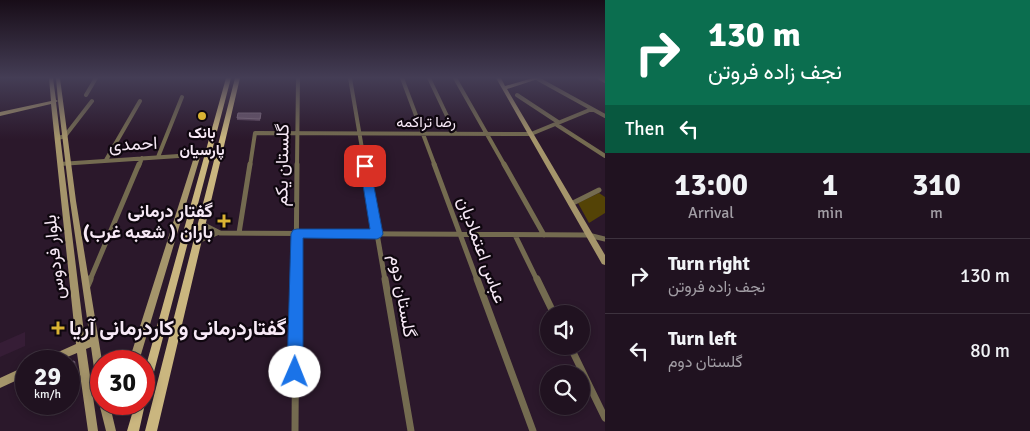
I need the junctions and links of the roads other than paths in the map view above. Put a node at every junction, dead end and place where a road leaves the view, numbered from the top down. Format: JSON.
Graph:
{"nodes":[{"id":1,"x":182,"y":98,"type":"edge"},
{"id":2,"x":223,"y":98,"type":"edge"},
{"id":3,"x":233,"y":98,"type":"edge"},
{"id":4,"x":298,"y":98,"type":"edge"},
{"id":5,"x":353,"y":98,"type":"edge"},
{"id":6,"x":409,"y":98,"type":"edge"},
{"id":7,"x":439,"y":98,"type":"edge"},
{"id":8,"x":466,"y":98,"type":"edge"},
{"id":9,"x":511,"y":98,"type":"edge"},
{"id":10,"x":522,"y":98,"type":"edge"},
{"id":11,"x":573,"y":98,"type":"edge"},
{"id":12,"x":56,"y":101,"type":"joint"},
{"id":13,"x":92,"y":101,"type":"dead end"},
{"id":14,"x":140,"y":101,"type":"dead end"},
{"id":15,"x":592,"y":109,"type":"junction"},
{"id":16,"x":0,"y":114,"type":"edge"},
{"id":17,"x":605,"y":116,"type":"edge"},
{"id":18,"x":558,"y":123,"type":"junction"},
{"id":19,"x":298,"y":133,"type":"junction"},
{"id":20,"x":359,"y":133,"type":"junction"},
{"id":21,"x":422,"y":133,"type":"junction"},
{"id":22,"x":455,"y":133,"type":"junction"},
{"id":23,"x":486,"y":133,"type":"junction"},
{"id":24,"x":531,"y":134,"type":"junction"},
{"id":25,"x":61,"y":137,"type":"junction"},
{"id":26,"x":198,"y":154,"type":"junction"},
{"id":27,"x":208,"y":154,"type":"junction"},
{"id":28,"x":605,"y":156,"type":"edge"},
{"id":29,"x":158,"y":157,"type":"junction"},
{"id":30,"x":142,"y":158,"type":"junction"},
{"id":31,"x":106,"y":160,"type":"junction"},
{"id":32,"x":64,"y":163,"type":"junction"},
{"id":33,"x":599,"y":190,"type":"dead end"},
{"id":34,"x":69,"y":203,"type":"junction"},
{"id":35,"x":571,"y":204,"type":"junction"},
{"id":36,"x":202,"y":224,"type":"junction"},
{"id":37,"x":220,"y":233,"type":"junction"},
{"id":38,"x":239,"y":233,"type":"junction"},
{"id":39,"x":297,"y":234,"type":"junction"},
{"id":40,"x":377,"y":234,"type":"junction"},
{"id":41,"x":460,"y":234,"type":"junction"},
{"id":42,"x":515,"y":235,"type":"junction"},
{"id":43,"x":544,"y":235,"type":"junction"},
{"id":44,"x":588,"y":235,"type":"junction"},
{"id":45,"x":605,"y":239,"type":"edge"},
{"id":46,"x":198,"y":240,"type":"junction"},
{"id":47,"x":605,"y":262,"type":"edge"},
{"id":48,"x":86,"y":286,"type":"junction"},
{"id":49,"x":74,"y":290,"type":"junction"},
{"id":50,"x":550,"y":305,"type":"edge"},
{"id":51,"x":95,"y":341,"type":"junction"},
{"id":52,"x":81,"y":346,"type":"junction"},
{"id":53,"x":72,"y":350,"type":"edge"},
{"id":54,"x":96,"y":350,"type":"edge"},
{"id":55,"x":137,"y":350,"type":"edge"},
{"id":56,"x":155,"y":350,"type":"edge"},
{"id":57,"x":574,"y":355,"type":"edge"},
{"id":58,"x":15,"y":376,"type":"edge"},
{"id":59,"x":0,"y":383,"type":"edge"},
{"id":60,"x":110,"y":415,"type":"edge"},
{"id":61,"x":137,"y":415,"type":"edge"},
{"id":62,"x":605,"y":418,"type":"edge"},
{"id":63,"x":93,"y":431,"type":"edge"},
{"id":64,"x":111,"y":431,"type":"edge"},
{"id":65,"x":133,"y":431,"type":"edge"},
{"id":66,"x":152,"y":431,"type":"edge"},
{"id":67,"x":294,"y":431,"type":"edge"},
{"id":68,"x":411,"y":431,"type":"edge"},
{"id":69,"x":533,"y":431,"type":"edge"}],
"edges":[{"from":1,"to":29,"type":"street"},
{"from":2,"to":27,"type":"main road"},
{"from":3,"to":36,"type":"main road"},
{"from":4,"to":19,"type":"street","name":"گلستان یکم"},
{"from":5,"to":20,"type":"street","name":"گلستان دوم"},
{"from":6,"to":21,"type":"street","name":"عباس اعتمادیان"},
{"from":7,"to":22,"type":"street"},
{"from":8,"to":23,"type":"street"},
{"from":9,"to":24,"type":"main road"},
{"from":10,"to":18,"type":"street"},
{"from":11,"to":15,"type":"street"},
{"from":12,"to":16,"type":"main road"},
{"from":12,"to":25,"type":"main road","name":"بلوار فردوس"},
{"from":13,"to":25,"type":"street"},
{"from":14,"to":31,"type":"street"},
{"from":15,"to":17,"type":"street"},
{"from":15,"to":18,"type":"street","name":"رضا تراکمه"},
{"from":18,"to":24,"type":"street","name":"رضا تراکمه"},
{"from":18,"to":28,"type":"street"},
{"from":19,"to":20,"type":"street","name":"رضا تراکمه"},
{"from":19,"to":38,"type":"street","name":"رضا تراکمه"},
{"from":19,"to":39,"type":"street","name":"گلستان یکم"},
{"from":20,"to":21,"type":"street","name":"رضا تراکمه"},
{"from":20,"to":40,"type":"street","name":"گلستان دوم"},
{"from":21,"to":22,"type":"street","name":"رضا تراکمه"},
{"from":21,"to":41,"type":"street","name":"عباس اعتمادیان"},
{"from":22,"to":23,"type":"street","name":"رضا تراکمه"},
{"from":23,"to":24,"type":"street","name":"رضا تراکمه"},
{"from":23,"to":43,"type":"street"},
{"from":24,"to":35,"type":"main road"},
{"from":25,"to":32,"type":"main road","name":"بلوار فردوس"},
{"from":26,"to":27,"type":"street","name":"احمدی"},
{"from":26,"to":29,"type":"street","name":"احمدی"},
{"from":26,"to":55,"type":"main road"},
{"from":27,"to":56,"type":"main road"},
{"from":29,"to":30,"type":"street","name":"احمدی"},
{"from":30,"to":31,"type":"street","name":"احمدی"},
{"from":30,"to":48,"type":"street"},
{"from":31,"to":32,"type":"street","name":"احمدی"},
{"from":32,"to":34,"type":"main road","name":"بلوار فردوس"},
{"from":33,"to":35,"type":"street"},
{"from":34,"to":48,"type":"main road","name":"بلوار فردوس"},
{"from":34,"to":49,"type":"main road","name":"بلوار فردوس"},
{"from":35,"to":44,"type":"main road"},
{"from":36,"to":37,"type":"street"},
{"from":36,"to":46,"type":"main road"},
{"from":37,"to":38,"type":"street"},
{"from":37,"to":46,"type":"street"},
{"from":38,"to":39,"type":"street"},
{"from":39,"to":40,"type":"street"},
{"from":39,"to":67,"type":"street","name":"گلستان یکم"},
{"from":40,"to":41,"type":"street"},
{"from":40,"to":68,"type":"street","name":"گلستان دوم"},
{"from":41,"to":42,"type":"street"},
{"from":41,"to":69,"type":"street","name":"عباس اعتمادیان"},
{"from":42,"to":43,"type":"street"},
{"from":42,"to":50,"type":"street"},
{"from":43,"to":44,"type":"street"},
{"from":44,"to":45,"type":"street"},
{"from":44,"to":47,"type":"main road"},
{"from":46,"to":66,"type":"main road"},
{"from":48,"to":49,"type":"main road"},
{"from":48,"to":51,"type":"main road","name":"بلوار فردوس"},
{"from":49,"to":52,"type":"main road","name":"بلوار فردوس"},
{"from":51,"to":52,"type":"main road"},
{"from":51,"to":54,"type":"main road","name":"بلوار فردوس"},
{"from":52,"to":53,"type":"main road"},
{"from":52,"to":63,"type":"main road","name":"بلوار فردوس"},
{"from":57,"to":62,"type":"street"},
{"from":58,"to":59,"type":"main road"},
{"from":60,"to":64,"type":"main road"},
{"from":61,"to":65,"type":"main road"}]}
